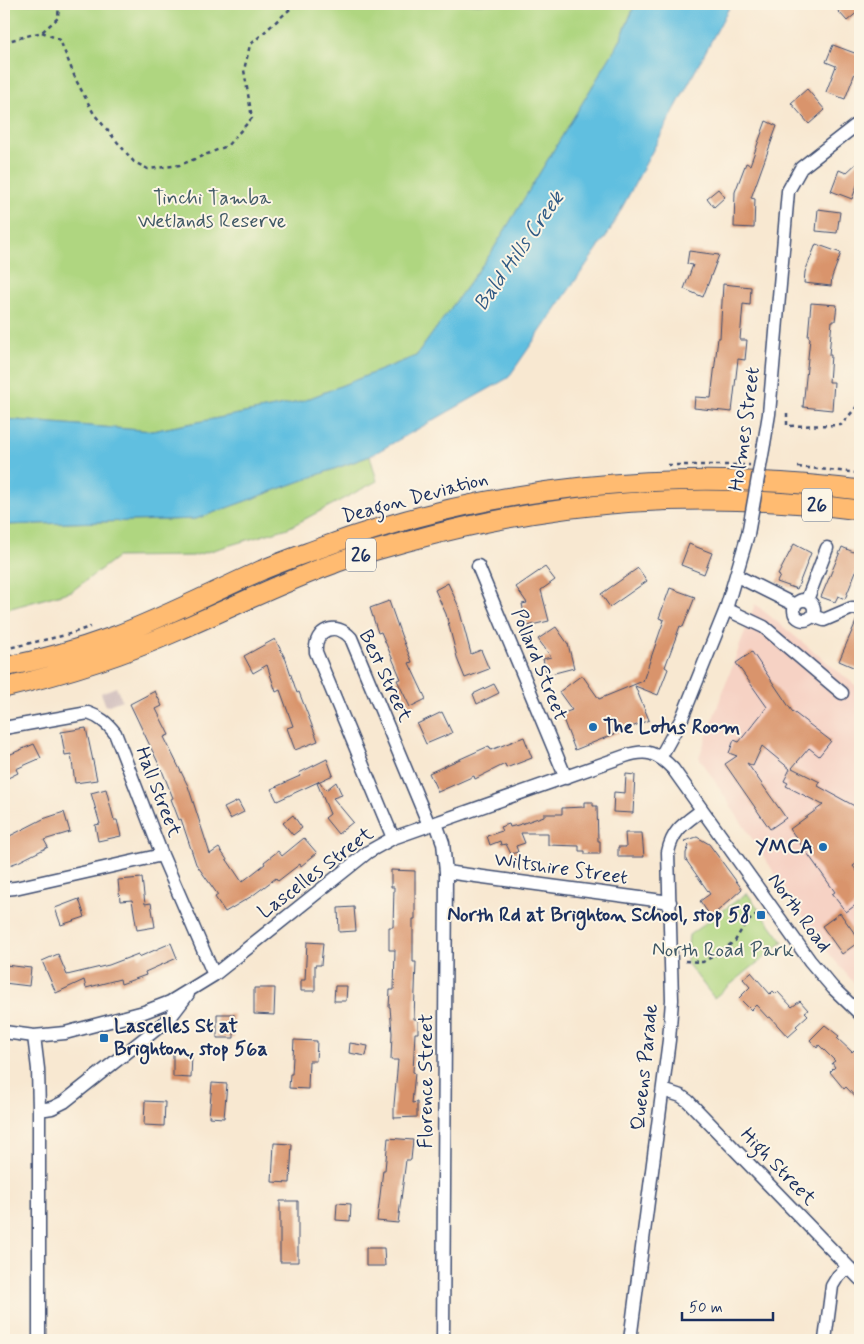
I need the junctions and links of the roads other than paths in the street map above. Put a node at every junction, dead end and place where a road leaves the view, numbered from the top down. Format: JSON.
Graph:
{"nodes":[{"id":1,"x":860,"y":122,"type":"edge"},
{"id":2,"x":860,"y":490,"type":"edge"},
{"id":3,"x":860,"y":510,"type":"edge"},
{"id":4,"x":827,"y":548,"type":"dead end"},
{"id":5,"x":478,"y":566,"type":"dead end"},
{"id":6,"x":737,"y":576,"type":"junction"},
{"id":7,"x":801,"y":603,"type":"junction"},
{"id":8,"x":726,"y":609,"type":"junction"},
{"id":9,"x":860,"y":609,"type":"edge"},
{"id":10,"x":4,"y":667,"type":"edge"},
{"id":11,"x":4,"y":688,"type":"edge"},
{"id":12,"x":842,"y":693,"type":"dead end"},
{"id":13,"x":4,"y":728,"type":"edge"},
{"id":14,"x":660,"y":758,"type":"junction"},
{"id":15,"x":566,"y":778,"type":"junction"},
{"id":16,"x":702,"y":810,"type":"junction"},
{"id":17,"x":432,"y":824,"type":"junction"},
{"id":18,"x":393,"y":838,"type":"junction"},
{"id":19,"x":162,"y":855,"type":"junction"},
{"id":20,"x":446,"y":872,"type":"junction"},
{"id":21,"x":4,"y":889,"type":"edge"},
{"id":22,"x":670,"y":902,"type":"junction"},
{"id":23,"x":214,"y":975,"type":"junction"},
{"id":24,"x":192,"y":988,"type":"junction"},
{"id":25,"x":860,"y":1014,"type":"edge"},
{"id":26,"x":4,"y":1032,"type":"edge"},
{"id":27,"x":34,"y":1036,"type":"junction"},
{"id":28,"x":663,"y":1090,"type":"junction"},
{"id":29,"x":39,"y":1110,"type":"junction"},
{"id":30,"x":848,"y":1267,"type":"junction"},
{"id":31,"x":860,"y":1279,"type":"edge"},
{"id":32,"x":39,"y":1340,"type":"edge"},
{"id":33,"x":442,"y":1340,"type":"edge"},
{"id":34,"x":630,"y":1340,"type":"edge"},
{"id":35,"x":825,"y":1340,"type":"edge"}],
"edges":[{"from":1,"to":6,"type":"street","name":"Holmes Street","bridge":true},
{"from":2,"to":10,"type":"highway","name":"Deagon Deviation","number":"26"},
{"from":3,"to":11,"type":"highway","name":"Deagon Deviation","number":"26"},
{"from":4,"to":7,"type":"street"},
{"from":5,"to":15,"type":"street","name":"Pollard Street"},
{"from":6,"to":7,"type":"street"},
{"from":6,"to":8,"type":"street","name":"Holmes Street"},
{"from":7,"to":9,"type":"street"},
{"from":8,"to":12,"type":"street"},
{"from":8,"to":14,"type":"street","name":"Holmes Street"},
{"from":13,"to":19,"type":"street","name":"Hall Street"},
{"from":14,"to":15,"type":"street","name":"Lascelles Street"},
{"from":14,"to":16,"type":"street","name":"North Road"},
{"from":15,"to":17,"type":"street","name":"Lascelles Street"},
{"from":16,"to":22,"type":"street","name":"Queens Parade"},
{"from":16,"to":25,"type":"street","name":"North Road"},
{"from":17,"to":18,"type":"street","name":"Lascelles Street"},
{"from":17,"to":18,"type":"street","name":"Best Street"},
{"from":17,"to":20,"type":"street","name":"Florence Street"},
{"from":18,"to":23,"type":"street","name":"Lascelles Street"},
{"from":19,"to":21,"type":"street"},
{"from":19,"to":23,"type":"street","name":"Hall Street"},
{"from":20,"to":22,"type":"street","name":"Wiltshire Street"},
{"from":20,"to":33,"type":"street","name":"Florence Street"},
{"from":22,"to":28,"type":"street","name":"Queens Parade"},
{"from":23,"to":24,"type":"street","name":"Lascelles Street"},
{"from":24,"to":27,"type":"street","name":"Lascelles Street"},
{"from":24,"to":29,"type":"street"},
{"from":26,"to":27,"type":"street","name":"Lascelles Street"},
{"from":27,"to":29,"type":"street"},
{"from":28,"to":30,"type":"street","name":"High Street"},
{"from":28,"to":34,"type":"street","name":"Queens Parade"},
{"from":29,"to":32,"type":"street"},
{"from":30,"to":31,"type":"street","name":"High Street"},
{"from":30,"to":35,"type":"street"}]}
